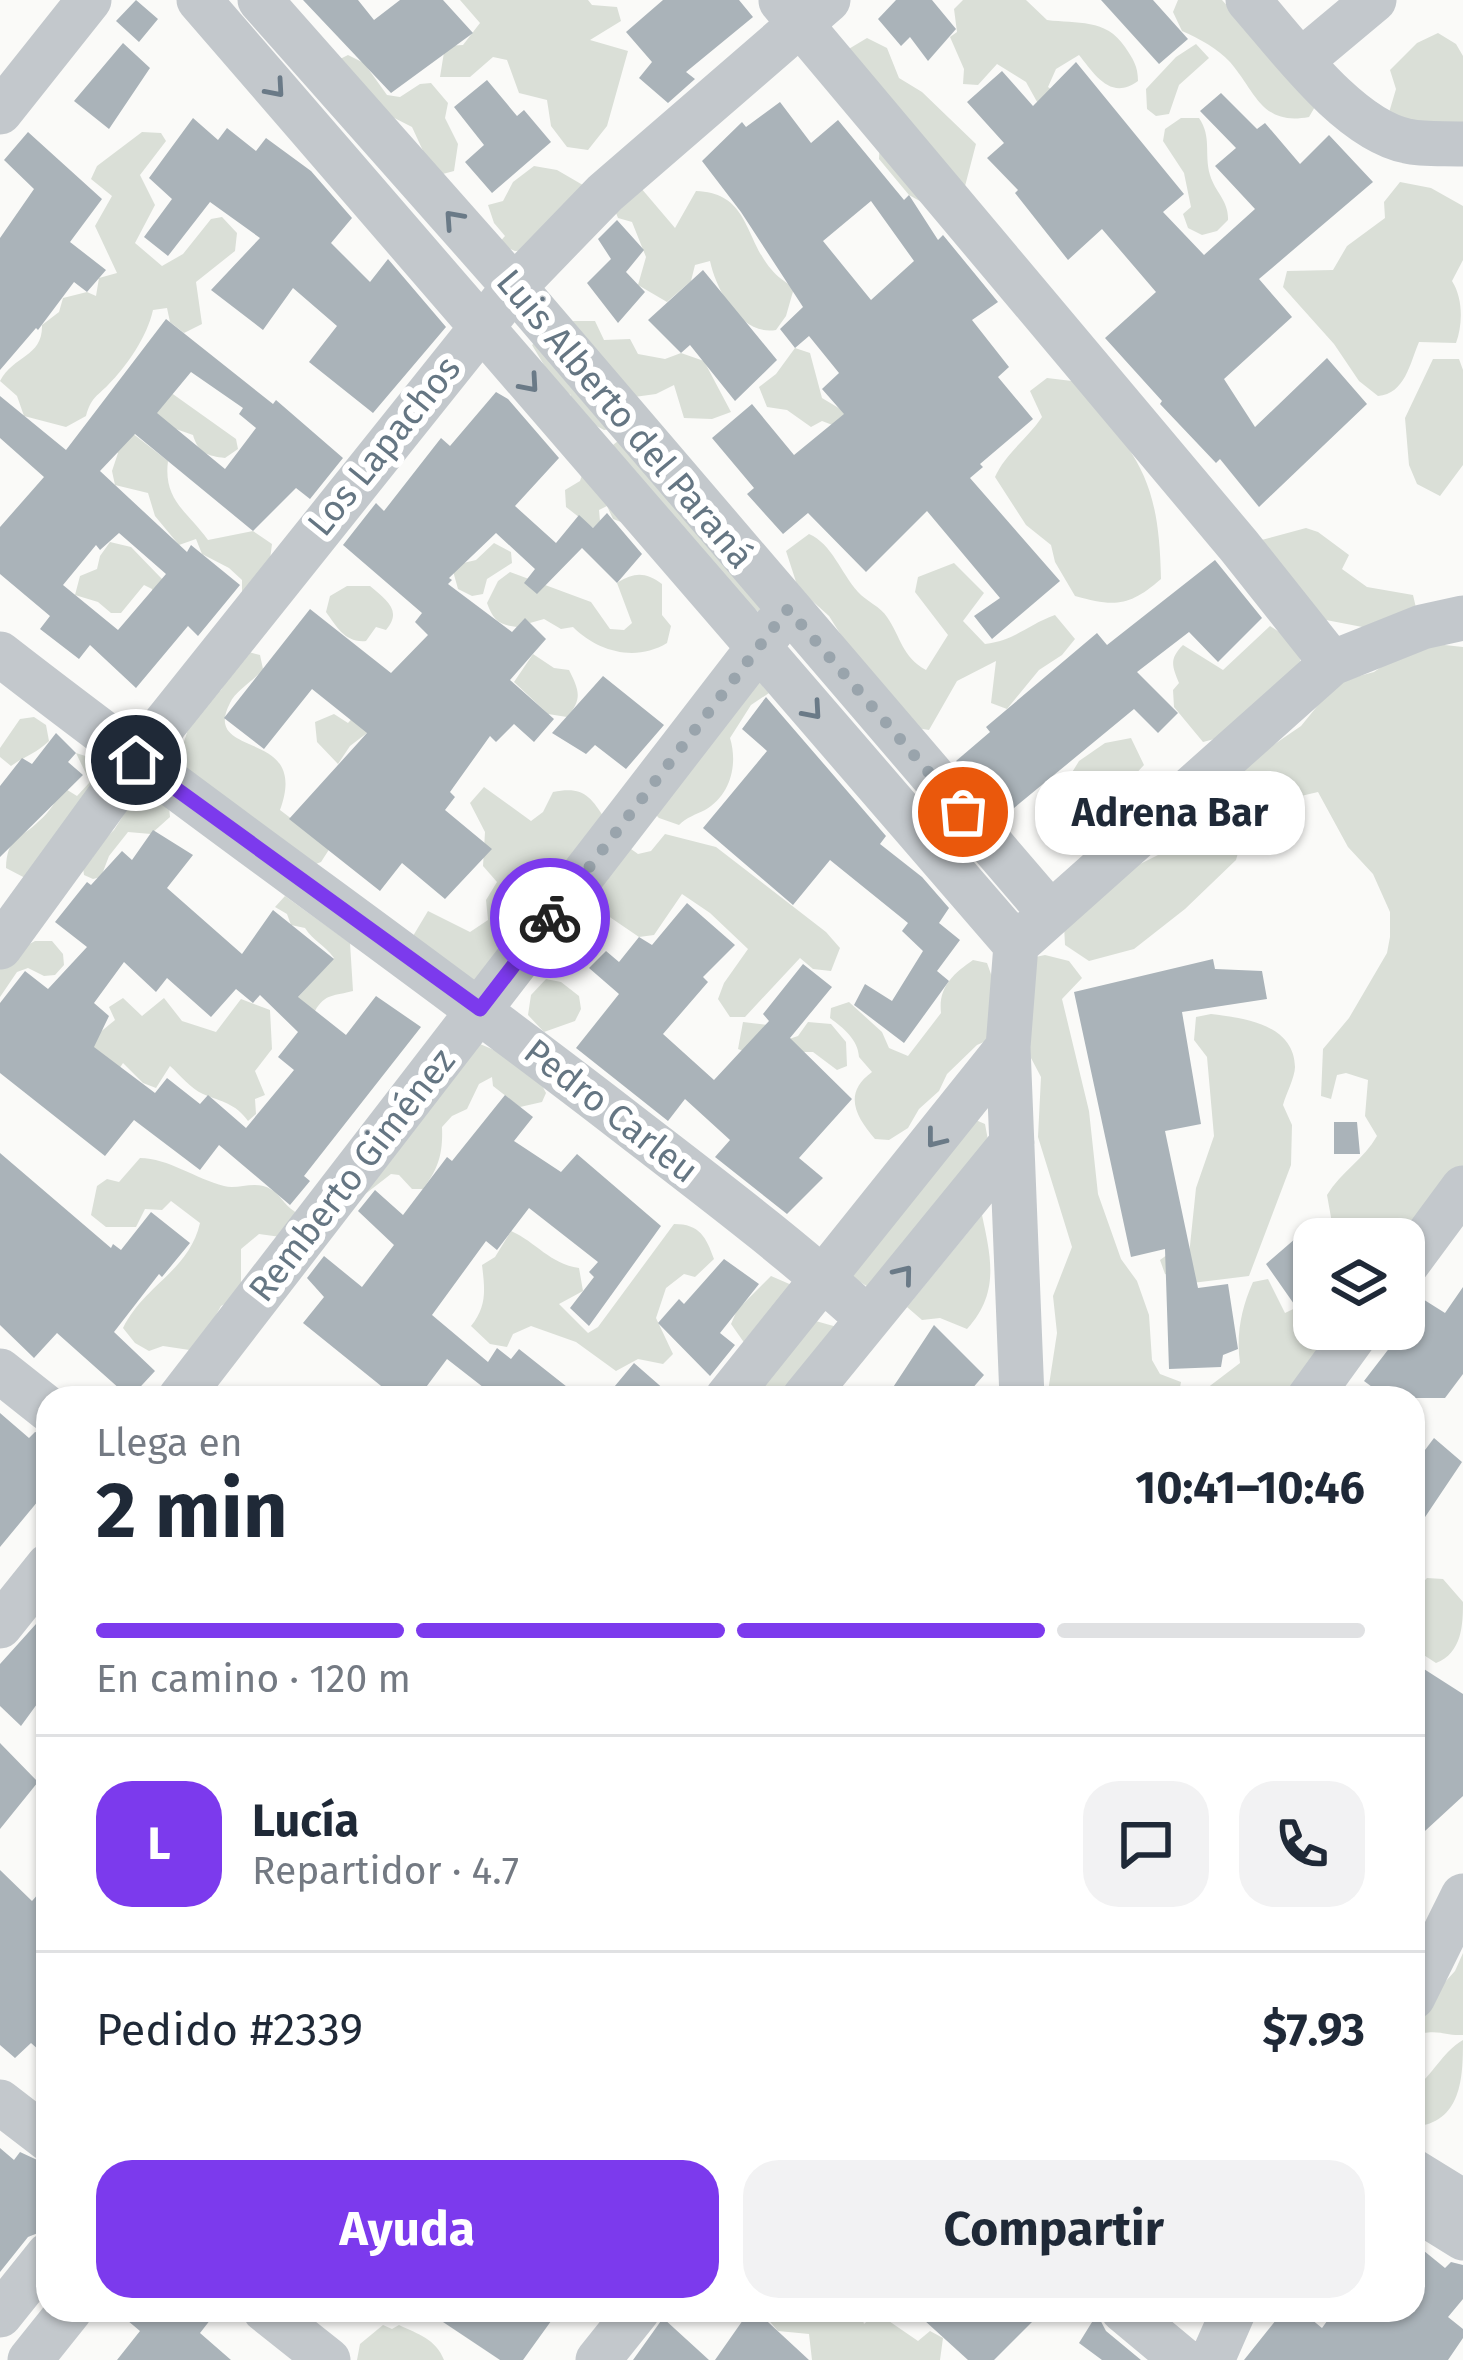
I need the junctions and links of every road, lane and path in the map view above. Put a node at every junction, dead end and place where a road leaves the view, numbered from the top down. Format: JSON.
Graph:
{"nodes":[{"id":1,"x":89,"y":0,"type":"edge"},
{"id":2,"x":200,"y":0,"type":"edge"},
{"id":3,"x":260,"y":0,"type":"edge"},
{"id":4,"x":1248,"y":0,"type":"edge"},
{"id":5,"x":1374,"y":0,"type":"edge"},
{"id":6,"x":803,"y":8,"type":"edge"},
{"id":7,"x":1301,"y":61,"type":"junction"},
{"id":8,"x":0,"y":112,"type":"edge"},
{"id":9,"x":1463,"y":144,"type":"edge"},
{"id":10,"x":514,"y":287,"type":"junction"},
{"id":11,"x":480,"y":328,"type":"junction"},
{"id":12,"x":644,"y":443,"type":"junction"},
{"id":13,"x":609,"y":474,"type":"junction"},
{"id":14,"x":788,"y":609,"type":"junction"},
{"id":15,"x":1463,"y":618,"type":"edge"},
{"id":16,"x":758,"y":647,"type":"junction"},
{"id":17,"x":0,"y":654,"type":"edge"},
{"id":18,"x":1332,"y":663,"type":"junction"},
{"id":19,"x":136,"y":760,"type":"junction"},
{"id":20,"x":1050,"y":913,"type":"junction"},
{"id":21,"x":1016,"y":945,"type":"junction"},
{"id":22,"x":0,"y":947,"type":"edge"},
{"id":23,"x":480,"y":1009,"type":"junction"},
{"id":24,"x":1008,"y":1047,"type":"junction"},
{"id":25,"x":1012,"y":1143,"type":"junction"},
{"id":26,"x":1463,"y":1188,"type":"edge"},
{"id":27,"x":1425,"y":1240,"type":"edge"},
{"id":28,"x":823,"y":1277,"type":"junction"},
{"id":29,"x":868,"y":1319,"type":"junction"},
{"id":30,"x":1344,"y":1350,"type":"edge"},
{"id":31,"x":0,"y":1371,"type":"edge"},
{"id":32,"x":189,"y":1386,"type":"edge"},
{"id":33,"x":737,"y":1386,"type":"edge"},
{"id":34,"x":815,"y":1386,"type":"edge"},
{"id":35,"x":1022,"y":1386,"type":"edge"},
{"id":36,"x":1318,"y":1386,"type":"edge"},
{"id":37,"x":36,"y":1400,"type":"edge"},
{"id":38,"x":36,"y":1581,"type":"edge"},
{"id":39,"x":0,"y":1626,"type":"edge"},
{"id":40,"x":1463,"y":1896,"type":"edge"},
{"id":41,"x":1425,"y":1973,"type":"edge"},
{"id":42,"x":0,"y":2102,"type":"edge"},
{"id":43,"x":36,"y":2130,"type":"edge"},
{"id":44,"x":1425,"y":2178,"type":"edge"},
{"id":45,"x":1463,"y":2202,"type":"edge"},
{"id":46,"x":1425,"y":2214,"type":"edge"},
{"id":47,"x":1463,"y":2238,"type":"edge"},
{"id":48,"x":36,"y":2270,"type":"edge"},
{"id":49,"x":0,"y":2315,"type":"edge"},
{"id":50,"x":60,"y":2322,"type":"edge"},
{"id":51,"x":280,"y":2322,"type":"edge"},
{"id":52,"x":628,"y":2322,"type":"edge"},
{"id":53,"x":1137,"y":2322,"type":"edge"},
{"id":54,"x":1229,"y":2322,"type":"edge"},
{"id":55,"x":30,"y":2360,"type":"edge"},
{"id":56,"x":328,"y":2360,"type":"edge"},
{"id":57,"x":598,"y":2360,"type":"edge"},
{"id":58,"x":1183,"y":2360,"type":"edge"},
{"id":59,"x":1212,"y":2360,"type":"edge"}],
"edges":[{"from":1,"to":8,"type":"street"},
{"from":2,"to":11,"type":"street","name":"Luis Alberto del Paraná","one_way":true},
{"from":10,"to":3,"type":"street","name":"Luis Alberto del Paraná","one_way":true},
{"from":4,"to":7,"type":"street"},
{"from":5,"to":7,"type":"street"},
{"from":6,"to":10,"type":"street","name":"Los Lapachos"},
{"from":6,"to":18,"type":"street"},
{"from":7,"to":9,"type":"street"},
{"from":10,"to":11,"type":"street","name":"Los Lapachos"},
{"from":10,"to":12,"type":"street","name":"Luis Alberto del Paraná"},
{"from":11,"to":13,"type":"street","name":"Luis Alberto del Paraná","one_way":true},
{"from":11,"to":19,"type":"street","name":"Los Lapachos"},
{"from":12,"to":13,"type":"street"},
{"from":12,"to":14,"type":"street","name":"Luis Alberto del Paraná"},
{"from":13,"to":16,"type":"street","name":"Luis Alberto del Paraná"},
{"from":14,"to":16,"type":"street","name":"Remberto Giménez"},
{"from":14,"to":20,"type":"street","name":"Luis Alberto del Paraná"},
{"from":15,"to":18,"type":"street"},
{"from":16,"to":21,"type":"street","name":"Luis Alberto del Paraná","one_way":true},
{"from":16,"to":23,"type":"street","name":"Remberto Giménez"},
{"from":17,"to":19,"type":"street","name":"Pedro Carleu"},
{"from":18,"to":20,"type":"street"},
{"from":19,"to":22,"type":"street","name":"Los Lapachos"},
{"from":19,"to":23,"type":"street","name":"Pedro Carleu"},
{"from":20,"to":21,"type":"street"},
{"from":21,"to":24,"type":"street"},
{"from":23,"to":28,"type":"street","name":"Pedro Carleu"},
{"from":23,"to":32,"type":"street","name":"Remberto Giménez"},
{"from":24,"to":25,"type":"street"},
{"from":24,"to":28,"type":"street","one_way":true},
{"from":29,"to":25,"type":"street","one_way":true},
{"from":25,"to":35,"type":"street"},
{"from":26,"to":27,"type":"street"},
{"from":28,"to":29,"type":"street","name":"Pedro Carleu"},
{"from":28,"to":33,"type":"street"},
{"from":29,"to":34,"type":"street"},
{"from":30,"to":36,"type":"street"},
{"from":31,"to":37,"type":"street"},
{"from":38,"to":39,"type":"street"},
{"from":40,"to":41,"type":"street"},
{"from":42,"to":43,"type":"street"},
{"from":44,"to":45,"type":"street"},
{"from":46,"to":47,"type":"street"},
{"from":48,"to":49,"type":"street"},
{"from":50,"to":55,"type":"street"},
{"from":51,"to":56,"type":"street"},
{"from":52,"to":57,"type":"street"},
{"from":53,"to":58,"type":"street"},
{"from":54,"to":59,"type":"street"}]}
